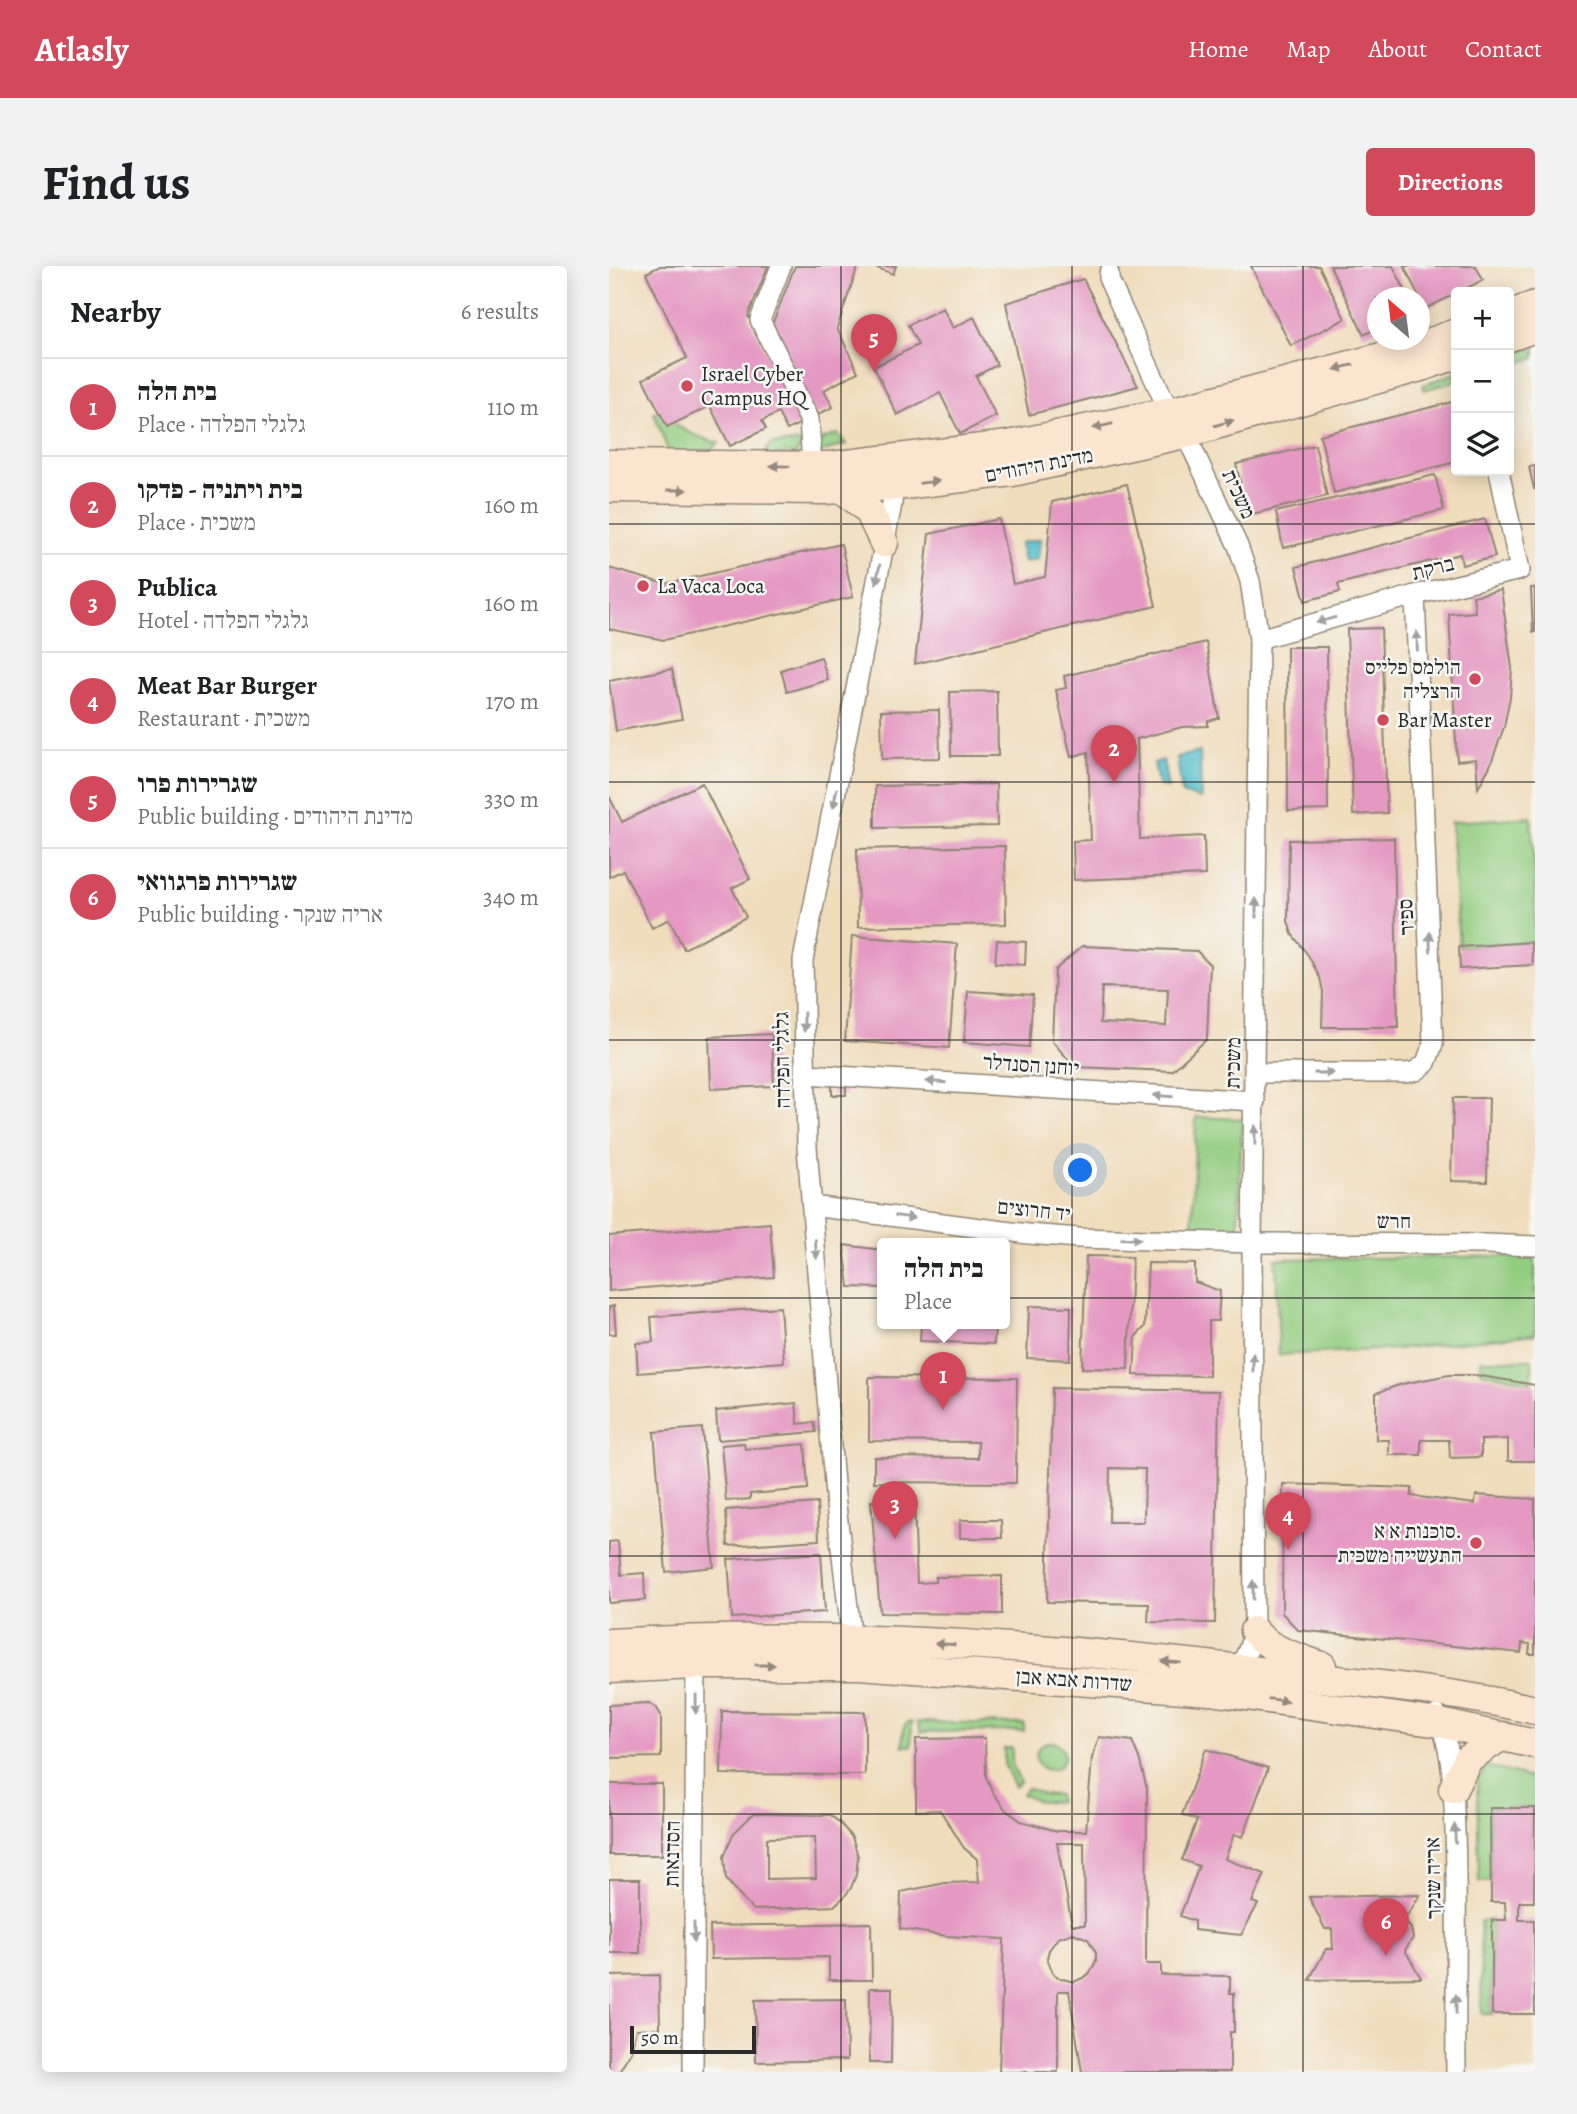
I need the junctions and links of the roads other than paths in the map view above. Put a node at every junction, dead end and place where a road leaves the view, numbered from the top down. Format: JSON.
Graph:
{"nodes":[{"id":1,"x":781,"y":266,"type":"edge"},
{"id":2,"x":1113,"y":268,"type":"edge"},
{"id":3,"x":1535,"y":305,"type":"edge"},
{"id":4,"x":1514,"y":313,"type":"edge"},
{"id":5,"x":1535,"y":328,"type":"edge"},
{"id":6,"x":1451,"y":335,"type":"edge"},
{"id":7,"x":1514,"y":335,"type":"edge"},
{"id":8,"x":1451,"y":357,"type":"edge"},
{"id":9,"x":1177,"y":418,"type":"junction"},
{"id":10,"x":609,"y":464,"type":"edge"},
{"id":11,"x":812,"y":466,"type":"junction"},
{"id":12,"x":894,"y":472,"type":"junction"},
{"id":13,"x":1500,"y":476,"type":"edge"},
{"id":14,"x":609,"y":488,"type":"edge"},
{"id":15,"x":843,"y":489,"type":"junction"},
{"id":16,"x":884,"y":543,"type":"junction"},
{"id":17,"x":1415,"y":595,"type":"junction"},
{"id":18,"x":1259,"y":639,"type":"junction"},
{"id":19,"x":1256,"y":1073,"type":"junction"},
{"id":20,"x":805,"y":1074,"type":"junction"},
{"id":21,"x":1255,"y":1101,"type":"junction"},
{"id":22,"x":813,"y":1206,"type":"junction"},
{"id":23,"x":1252,"y":1243,"type":"junction"},
{"id":24,"x":1535,"y":1246,"type":"edge"},
{"id":25,"x":1254,"y":1631,"type":"junction"},
{"id":26,"x":850,"y":1638,"type":"junction"},
{"id":27,"x":709,"y":1639,"type":"junction"},
{"id":28,"x":609,"y":1643,"type":"edge"},
{"id":29,"x":696,"y":1665,"type":"junction"},
{"id":30,"x":859,"y":1665,"type":"junction"},
{"id":31,"x":1239,"y":1668,"type":"junction"},
{"id":32,"x":609,"y":1669,"type":"edge"},
{"id":33,"x":1375,"y":1683,"type":"junction"},
{"id":34,"x":1210,"y":1690,"type":"junction"},
{"id":35,"x":1420,"y":1691,"type":"junction"},
{"id":36,"x":1535,"y":1710,"type":"edge"},
{"id":37,"x":1440,"y":1723,"type":"junction"},
{"id":38,"x":1502,"y":1736,"type":"junction"},
{"id":39,"x":1535,"y":1744,"type":"edge"},
{"id":40,"x":1453,"y":1789,"type":"junction"},
{"id":41,"x":693,"y":2072,"type":"edge"},
{"id":42,"x":1456,"y":2072,"type":"edge"}],
"edges":[{"from":1,"to":11,"type":"street"},
{"from":2,"to":9,"type":"street","name":"משכית"},
{"from":3,"to":4,"type":"main road"},
{"from":5,"to":7,"type":"main road"},
{"from":6,"to":9,"type":"main road","name":"מדינת היהודים","one_way":true},
{"from":9,"to":8,"type":"main road","name":"מדינת היהודים","one_way":true},
{"from":9,"to":12,"type":"main road","name":"מדינת היהודים"},
{"from":9,"to":18,"type":"street","name":"משכית"},
{"from":11,"to":10,"type":"main road","name":"מדינת היהודים","one_way":true},
{"from":11,"to":12,"type":"main road","name":"מדינת היהודים"},
{"from":12,"to":15,"type":"main road","name":"מדינת היהודים"},
{"from":12,"to":16,"type":"street","name":"גלגלי הפלדה"},
{"from":13,"to":17,"type":"street","name":"ברקת"},
{"from":14,"to":15,"type":"main road","name":"מדינת היהודים","one_way":true},
{"from":15,"to":16,"type":"main road"},
{"from":16,"to":20,"type":"street","name":"גלגלי הפלדה","one_way":true},
{"from":17,"to":18,"type":"street","name":"ברקת","one_way":true},
{"from":19,"to":17,"type":"street","name":"ספיר","one_way":true},
{"from":19,"to":18,"type":"street","name":"משכית","one_way":true},
{"from":19,"to":21,"type":"street","name":"משכית"},
{"from":21,"to":20,"type":"street","name":"יוחנן הסנדלר","one_way":true},
{"from":20,"to":22,"type":"street","name":"גלגלי הפלדה"},
{"from":23,"to":21,"type":"street","name":"משכית","one_way":true},
{"from":22,"to":23,"type":"street","name":"יד חרוצים","one_way":true},
{"from":22,"to":26,"type":"street","name":"גלגלי הפלדה","one_way":true},
{"from":23,"to":24,"type":"street","name":"חרש"},
{"from":25,"to":23,"type":"street","name":"משכית","one_way":true},
{"from":25,"to":31,"type":"street","name":"משכית"},
{"from":25,"to":33,"type":"main road"},
{"from":26,"to":27,"type":"main road","name":"שדרות אבא אבן"},
{"from":26,"to":30,"type":"street","name":"גלגלי הפלדה"},
{"from":31,"to":26,"type":"main road","name":"שדרות אבא אבן","one_way":true},
{"from":27,"to":28,"type":"main road","name":"שדרות אבא אבן"},
{"from":27,"to":29,"type":"street","name":"הסדנאות"},
{"from":29,"to":30,"type":"main road","name":"שדרות אבא אבן","one_way":true},
{"from":29,"to":32,"type":"main road","name":"שדרות אבא אבן"},
{"from":29,"to":41,"type":"street","name":"הסדנאות","one_way":true},
{"from":30,"to":34,"type":"main road","name":"שדרות אבא אבן"},
{"from":31,"to":33,"type":"main road","name":"שדרות אבא אבן"},
{"from":31,"to":34,"type":"street","name":"משכית"},
{"from":33,"to":35,"type":"main road","name":"שדרות אבא אבן"},
{"from":34,"to":37,"type":"main road","name":"שדרות אבא אבן","one_way":true},
{"from":35,"to":36,"type":"main road","name":"שדרות אבא אבן"},
{"from":35,"to":37,"type":"street","name":"אריה שנקר"},
{"from":37,"to":38,"type":"main road","name":"שדרות אבא אבן"},
{"from":37,"to":40,"type":"street","name":"אריה שנקר"},
{"from":38,"to":39,"type":"main road","name":"שדרות אבא אבן"},
{"from":38,"to":40,"type":"main road"},
{"from":42,"to":40,"type":"street","name":"אריה שנקר","one_way":true}]}
